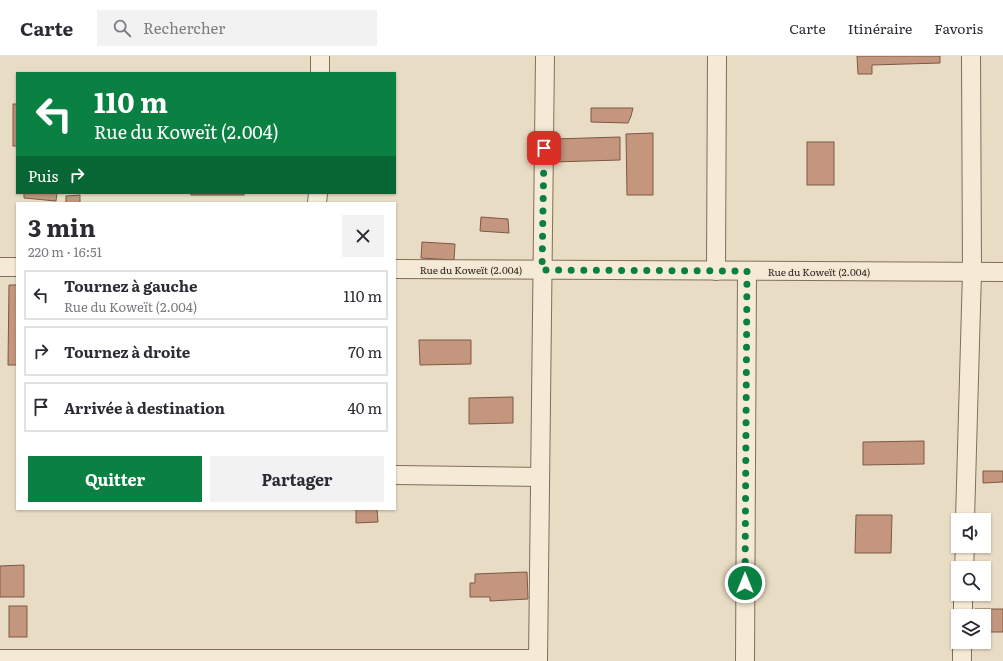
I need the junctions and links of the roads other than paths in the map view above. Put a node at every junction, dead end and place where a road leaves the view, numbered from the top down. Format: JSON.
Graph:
{"nodes":[{"id":1,"x":320,"y":56,"type":"edge"},
{"id":2,"x":545,"y":56,"type":"edge"},
{"id":3,"x":717,"y":56,"type":"edge"},
{"id":4,"x":971,"y":56,"type":"edge"},
{"id":5,"x":320,"y":72,"type":"edge"},
{"id":6,"x":0,"y":267,"type":"edge"},
{"id":7,"x":16,"y":267,"type":"edge"},
{"id":8,"x":396,"y":269,"type":"edge"},
{"id":9,"x":542,"y":270,"type":"junction"},
{"id":10,"x":716,"y":271,"type":"junction"},
{"id":11,"x":747,"y":271,"type":"junction"},
{"id":12,"x":972,"y":272,"type":"junction"},
{"id":13,"x":1003,"y":272,"type":"edge"},
{"id":14,"x":396,"y":475,"type":"edge"},
{"id":15,"x":540,"y":477,"type":"junction"},
{"id":16,"x":965,"y":513,"type":"edge"},
{"id":17,"x":0,"y":659,"type":"edge"},
{"id":18,"x":286,"y":660,"type":"edge"},
{"id":19,"x":538,"y":660,"type":"edge"},
{"id":20,"x":745,"y":661,"type":"edge"}],
"edges":[{"from":1,"to":5,"type":"street"},
{"from":2,"to":9,"type":"street"},
{"from":3,"to":10,"type":"street"},
{"from":4,"to":12,"type":"street"},
{"from":6,"to":7,"type":"street"},
{"from":8,"to":9,"type":"street","name":"Rue du Koweït (2.004)"},
{"from":9,"to":10,"type":"street","name":"Rue du Koweït (2.004)"},
{"from":9,"to":15,"type":"street"},
{"from":10,"to":11,"type":"street","name":"Rue du Koweït (2.004)"},
{"from":11,"to":12,"type":"street","name":"Rue du Koweït (2.004)"},
{"from":11,"to":20,"type":"street"},
{"from":12,"to":13,"type":"street","name":"Rue du Koweït (2.004)"},
{"from":12,"to":16,"type":"street"},
{"from":14,"to":15,"type":"street"},
{"from":15,"to":19,"type":"street"},
{"from":17,"to":18,"type":"street"},
{"from":18,"to":19,"type":"street"}]}
